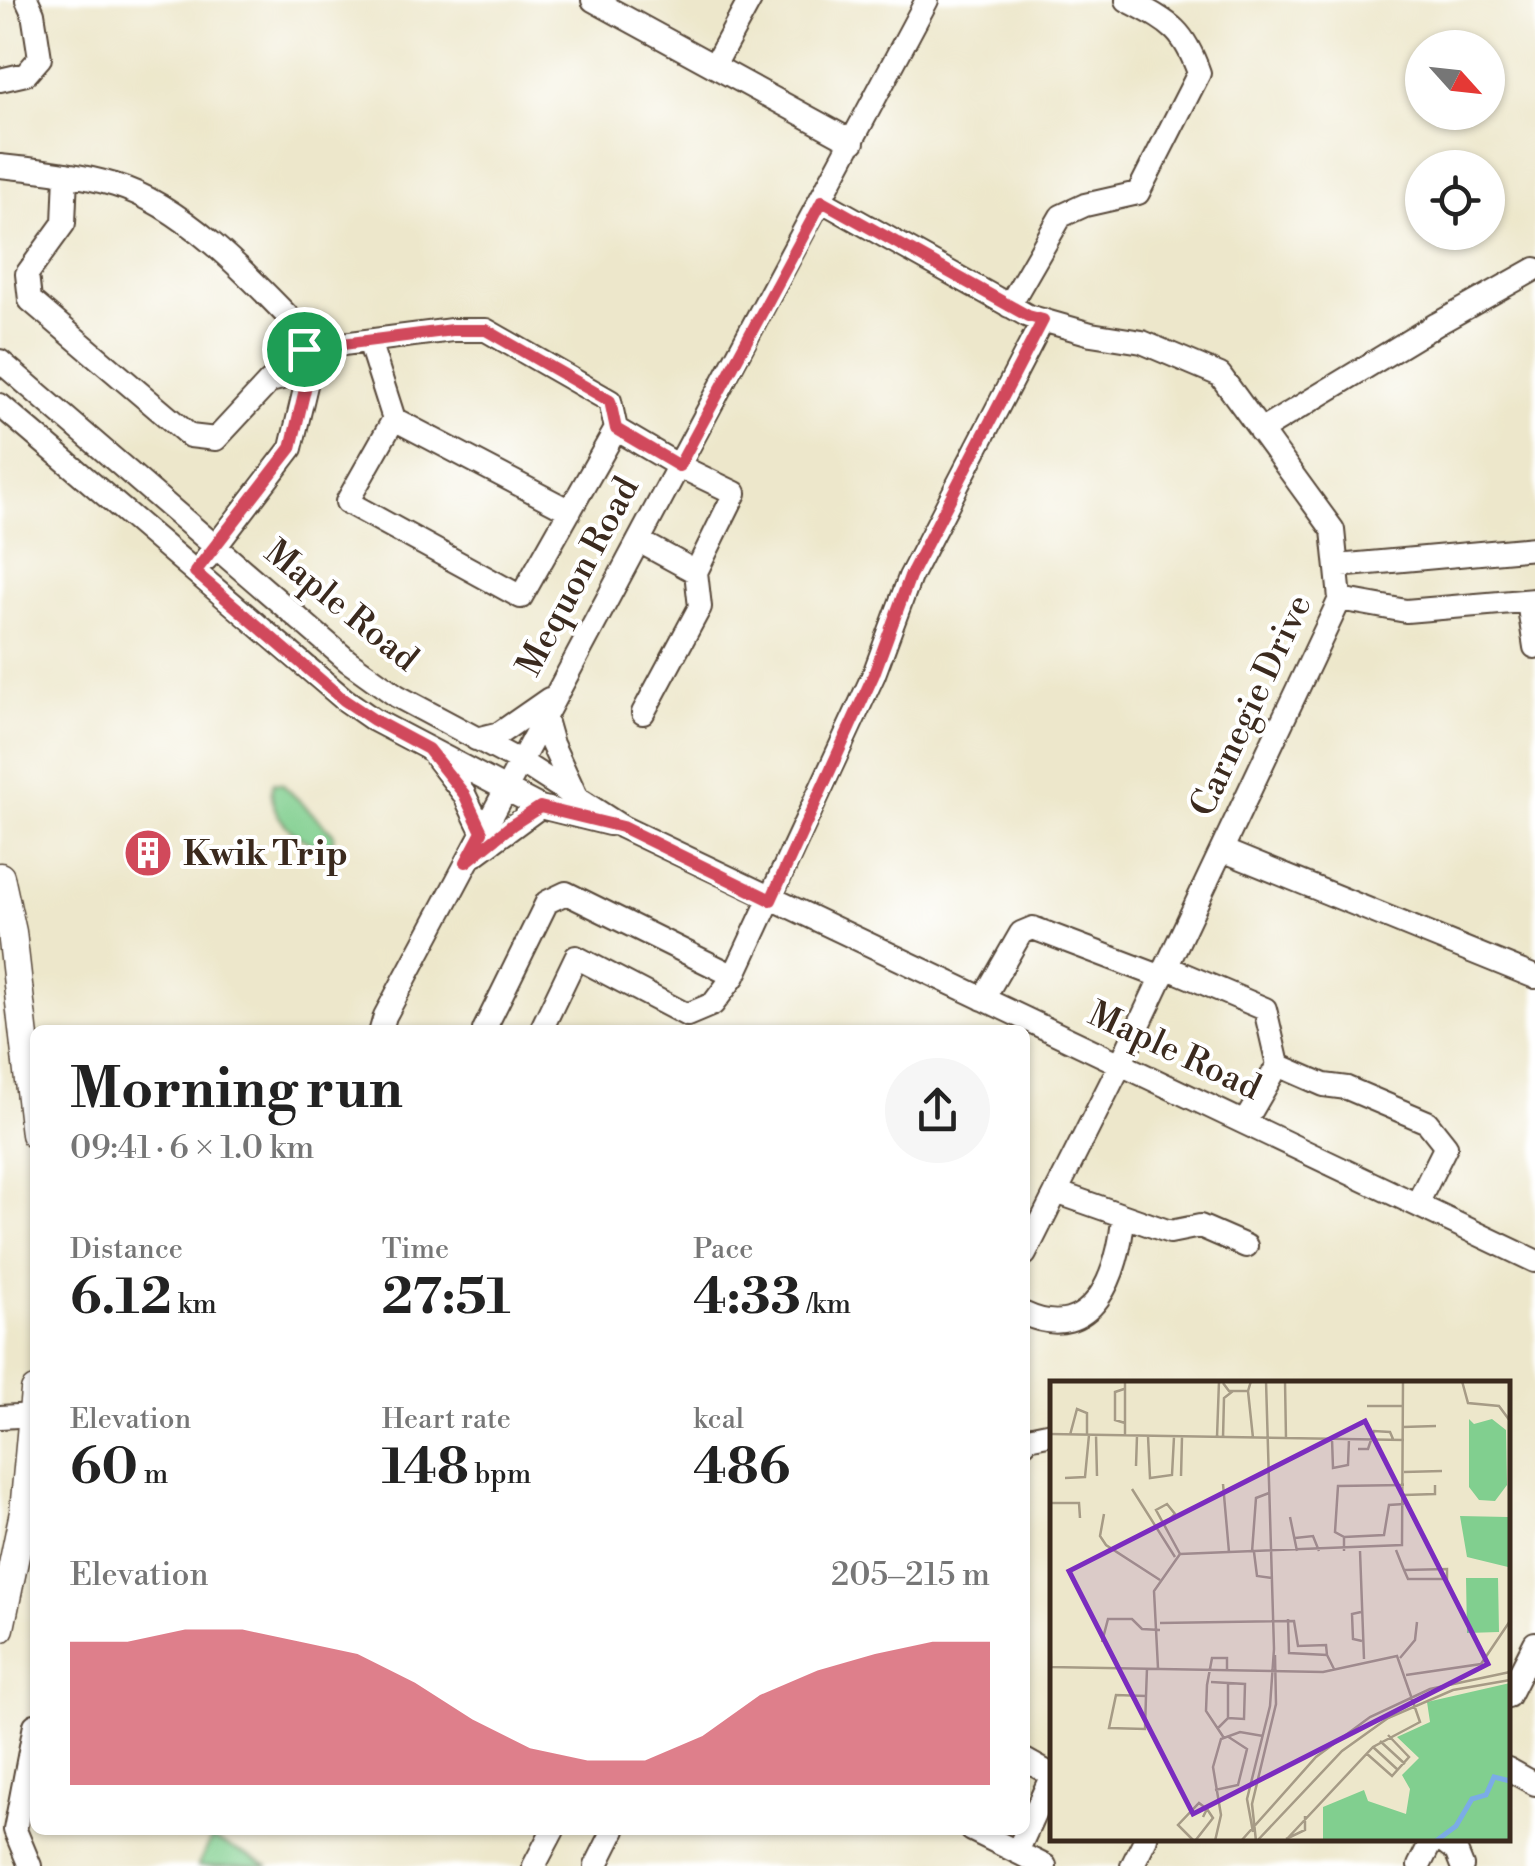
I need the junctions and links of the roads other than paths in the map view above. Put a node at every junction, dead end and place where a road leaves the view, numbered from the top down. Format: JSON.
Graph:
{"nodes":[{"id":1,"x":27,"y":0,"type":"edge"},
{"id":2,"x":593,"y":0,"type":"edge"},
{"id":3,"x":750,"y":0,"type":"edge"},
{"id":4,"x":927,"y":0,"type":"edge"},
{"id":5,"x":1127,"y":0,"type":"edge"},
{"id":6,"x":714,"y":66,"type":"junction"},
{"id":7,"x":0,"y":80,"type":"edge"},
{"id":8,"x":853,"y":142,"type":"junction"},
{"id":9,"x":0,"y":166,"type":"edge"},
{"id":10,"x":66,"y":174,"type":"junction"},
{"id":11,"x":822,"y":201,"type":"junction"},
{"id":12,"x":1535,"y":270,"type":"edge"},
{"id":13,"x":1010,"y":306,"type":"junction"},
{"id":14,"x":1043,"y":320,"type":"junction"},
{"id":15,"x":368,"y":341,"type":"junction"},
{"id":16,"x":305,"y":360,"type":"junction"},
{"id":17,"x":0,"y":362,"type":"edge"},
{"id":18,"x":0,"y":405,"type":"edge"},
{"id":19,"x":394,"y":420,"type":"junction"},
{"id":20,"x":616,"y":429,"type":"junction"},
{"id":21,"x":1260,"y":431,"type":"junction"},
{"id":22,"x":679,"y":466,"type":"junction"},
{"id":23,"x":570,"y":511,"type":"junction"},
{"id":24,"x":638,"y":541,"type":"junction"},
{"id":25,"x":215,"y":548,"type":"junction"},
{"id":26,"x":1535,"y":548,"type":"edge"},
{"id":27,"x":1337,"y":566,"type":"junction"},
{"id":28,"x":195,"y":572,"type":"junction"},
{"id":29,"x":696,"y":572,"type":"junction"},
{"id":30,"x":1340,"y":599,"type":"junction"},
{"id":31,"x":1531,"y":601,"type":"edge"},
{"id":32,"x":1535,"y":647,"type":"edge"},
{"id":33,"x":556,"y":694,"type":"junction"},
{"id":34,"x":643,"y":713,"type":"dead end"},
{"id":35,"x":544,"y":716,"type":"junction"},
{"id":36,"x":476,"y":738,"type":"junction"},
{"id":37,"x":428,"y":749,"type":"junction"},
{"id":38,"x":520,"y":762,"type":"junction"},
{"id":39,"x":504,"y":789,"type":"junction"},
{"id":40,"x":576,"y":796,"type":"junction"},
{"id":41,"x":540,"y":807,"type":"junction"},
{"id":42,"x":622,"y":827,"type":"junction"},
{"id":43,"x":482,"y":832,"type":"junction"},
{"id":44,"x":1222,"y":850,"type":"junction"},
{"id":45,"x":466,"y":862,"type":"junction"},
{"id":46,"x":0,"y":877,"type":"edge"},
{"id":47,"x":771,"y":900,"type":"junction"},
{"id":48,"x":1164,"y":972,"type":"junction"},
{"id":49,"x":734,"y":976,"type":"junction"},
{"id":50,"x":1535,"y":977,"type":"edge"},
{"id":51,"x":983,"y":999,"type":"junction"},
{"id":52,"x":382,"y":1025,"type":"edge"},
{"id":53,"x":486,"y":1025,"type":"edge"},
{"id":54,"x":543,"y":1025,"type":"edge"},
{"id":55,"x":1121,"y":1063,"type":"junction"},
{"id":56,"x":1278,"y":1066,"type":"junction"},
{"id":57,"x":30,"y":1090,"type":"edge"},
{"id":58,"x":1245,"y":1122,"type":"junction"},
{"id":59,"x":1056,"y":1192,"type":"junction"},
{"id":60,"x":1417,"y":1204,"type":"junction"},
{"id":61,"x":1122,"y":1218,"type":"junction"},
{"id":62,"x":1030,"y":1244,"type":"edge"},
{"id":63,"x":1246,"y":1246,"type":"dead end"},
{"id":64,"x":1535,"y":1261,"type":"edge"},
{"id":65,"x":1030,"y":1315,"type":"edge"},
{"id":66,"x":30,"y":1408,"type":"edge"},
{"id":67,"x":0,"y":1417,"type":"edge"},
{"id":68,"x":30,"y":1449,"type":"edge"},
{"id":69,"x":0,"y":1628,"type":"edge"},
{"id":70,"x":1523,"y":1650,"type":"edge"},
{"id":71,"x":1510,"y":1690,"type":"edge"},
{"id":72,"x":30,"y":1751,"type":"edge"},
{"id":73,"x":1510,"y":1770,"type":"edge"},
{"id":74,"x":1050,"y":1779,"type":"edge"},
{"id":75,"x":1535,"y":1784,"type":"edge"},
{"id":76,"x":1030,"y":1823,"type":"edge"},
{"id":77,"x":550,"y":1835,"type":"edge"},
{"id":78,"x":612,"y":1835,"type":"edge"},
{"id":79,"x":982,"y":1835,"type":"edge"},
{"id":80,"x":1025,"y":1835,"type":"edge"},
{"id":81,"x":1144,"y":1841,"type":"edge"},
{"id":82,"x":1434,"y":1841,"type":"edge"},
{"id":83,"x":1441,"y":1841,"type":"edge"},
{"id":84,"x":1017,"y":1852,"type":"junction"},
{"id":85,"x":30,"y":1866,"type":"edge"},
{"id":86,"x":534,"y":1866,"type":"edge"},
{"id":87,"x":596,"y":1866,"type":"edge"},
{"id":88,"x":1044,"y":1866,"type":"edge"},
{"id":89,"x":1132,"y":1866,"type":"edge"},
{"id":90,"x":1419,"y":1866,"type":"edge"},
{"id":91,"x":1462,"y":1866,"type":"edge"}],
"edges":[{"from":1,"to":7,"type":"street"},
{"from":2,"to":6,"type":"street"},
{"from":3,"to":6,"type":"street"},
{"from":4,"to":8,"type":"street","name":"Mequon Road"},
{"from":5,"to":13,"type":"street"},
{"from":6,"to":8,"type":"street"},
{"from":8,"to":11,"type":"street","name":"Mequon Road"},
{"from":9,"to":10,"type":"street"},
{"from":10,"to":16,"type":"street"},
{"from":10,"to":16,"type":"street"},
{"from":11,"to":13,"type":"street","name":"Carnegie Drive"},
{"from":11,"to":22,"type":"street","name":"Mequon Road"},
{"from":12,"to":21,"type":"street"},
{"from":13,"to":14,"type":"street","name":"Carnegie Drive"},
{"from":14,"to":21,"type":"street","name":"Carnegie Drive"},
{"from":14,"to":47,"type":"street"},
{"from":15,"to":16,"type":"street"},
{"from":15,"to":19,"type":"street"},
{"from":15,"to":20,"type":"street"},
{"from":16,"to":25,"type":"street"},
{"from":17,"to":25,"type":"street","name":"Maple Road"},
{"from":18,"to":28,"type":"street","name":"Maple Road"},
{"from":19,"to":23,"type":"street"},
{"from":19,"to":23,"type":"street"},
{"from":20,"to":22,"type":"street"},
{"from":20,"to":23,"type":"street"},
{"from":21,"to":27,"type":"street","name":"Carnegie Drive"},
{"from":22,"to":24,"type":"street","name":"Mequon Road"},
{"from":22,"to":29,"type":"street"},
{"from":24,"to":29,"type":"street"},
{"from":24,"to":33,"type":"street","name":"Mequon Road"},
{"from":25,"to":28,"type":"street"},
{"from":25,"to":36,"type":"street","name":"Maple Road"},
{"from":26,"to":27,"type":"street"},
{"from":27,"to":30,"type":"street","name":"Carnegie Drive"},
{"from":28,"to":37,"type":"street","name":"Maple Road"},
{"from":29,"to":34,"type":"street"},
{"from":30,"to":31,"type":"street"},
{"from":30,"to":44,"type":"street","name":"Carnegie Drive"},
{"from":31,"to":32,"type":"street"},
{"from":33,"to":35,"type":"street","name":"Mequon Road"},
{"from":33,"to":36,"type":"street"},
{"from":35,"to":38,"type":"street","name":"Mequon Road"},
{"from":35,"to":40,"type":"street"},
{"from":36,"to":38,"type":"street","name":"Maple Road"},
{"from":37,"to":39,"type":"street","name":"Maple Road"},
{"from":37,"to":43,"type":"street"},
{"from":38,"to":39,"type":"street","name":"Mequon Road"},
{"from":38,"to":40,"type":"street","name":"Maple Road"},
{"from":39,"to":41,"type":"street","name":"Maple Road"},
{"from":39,"to":43,"type":"street","name":"Mequon Road"},
{"from":40,"to":42,"type":"street","name":"Maple Road"},
{"from":41,"to":42,"type":"street","name":"Maple Road"},
{"from":41,"to":45,"type":"street"},
{"from":42,"to":47,"type":"street","name":"Maple Road"},
{"from":43,"to":45,"type":"street","name":"Mequon Road"},
{"from":44,"to":48,"type":"street","name":"Carnegie Drive"},
{"from":44,"to":50,"type":"street"},
{"from":45,"to":52,"type":"street","name":"Mequon Road"},
{"from":46,"to":57,"type":"main road"},
{"from":47,"to":49,"type":"street"},
{"from":47,"to":51,"type":"street","name":"Maple Road"},
{"from":48,"to":51,"type":"street"},
{"from":48,"to":55,"type":"street","name":"Carnegie Drive"},
{"from":48,"to":56,"type":"street"},
{"from":49,"to":53,"type":"street"},
{"from":49,"to":54,"type":"street"},
{"from":51,"to":55,"type":"street","name":"Maple Road"},
{"from":55,"to":58,"type":"street","name":"Maple Road"},
{"from":55,"to":59,"type":"street","name":"Carnegie Drive"},
{"from":56,"to":58,"type":"street"},
{"from":56,"to":60,"type":"street"},
{"from":58,"to":60,"type":"street","name":"Maple Road"},
{"from":59,"to":61,"type":"street"},
{"from":59,"to":62,"type":"street","name":"Carnegie Drive"},
{"from":60,"to":64,"type":"street","name":"Maple Road"},
{"from":61,"to":63,"type":"street"},
{"from":61,"to":65,"type":"street"},
{"from":66,"to":67,"type":"street"},
{"from":68,"to":69,"type":"main road"},
{"from":70,"to":71,"type":"street"},
{"from":72,"to":85,"type":"street"},
{"from":73,"to":75,"type":"street"},
{"from":74,"to":76,"type":"street"},
{"from":77,"to":86,"type":"street"},
{"from":78,"to":87,"type":"street"},
{"from":79,"to":84,"type":"street"},
{"from":80,"to":84,"type":"street"},
{"from":81,"to":89,"type":"street"},
{"from":82,"to":90,"type":"street"},
{"from":83,"to":91,"type":"street"},
{"from":84,"to":88,"type":"street"}]}
